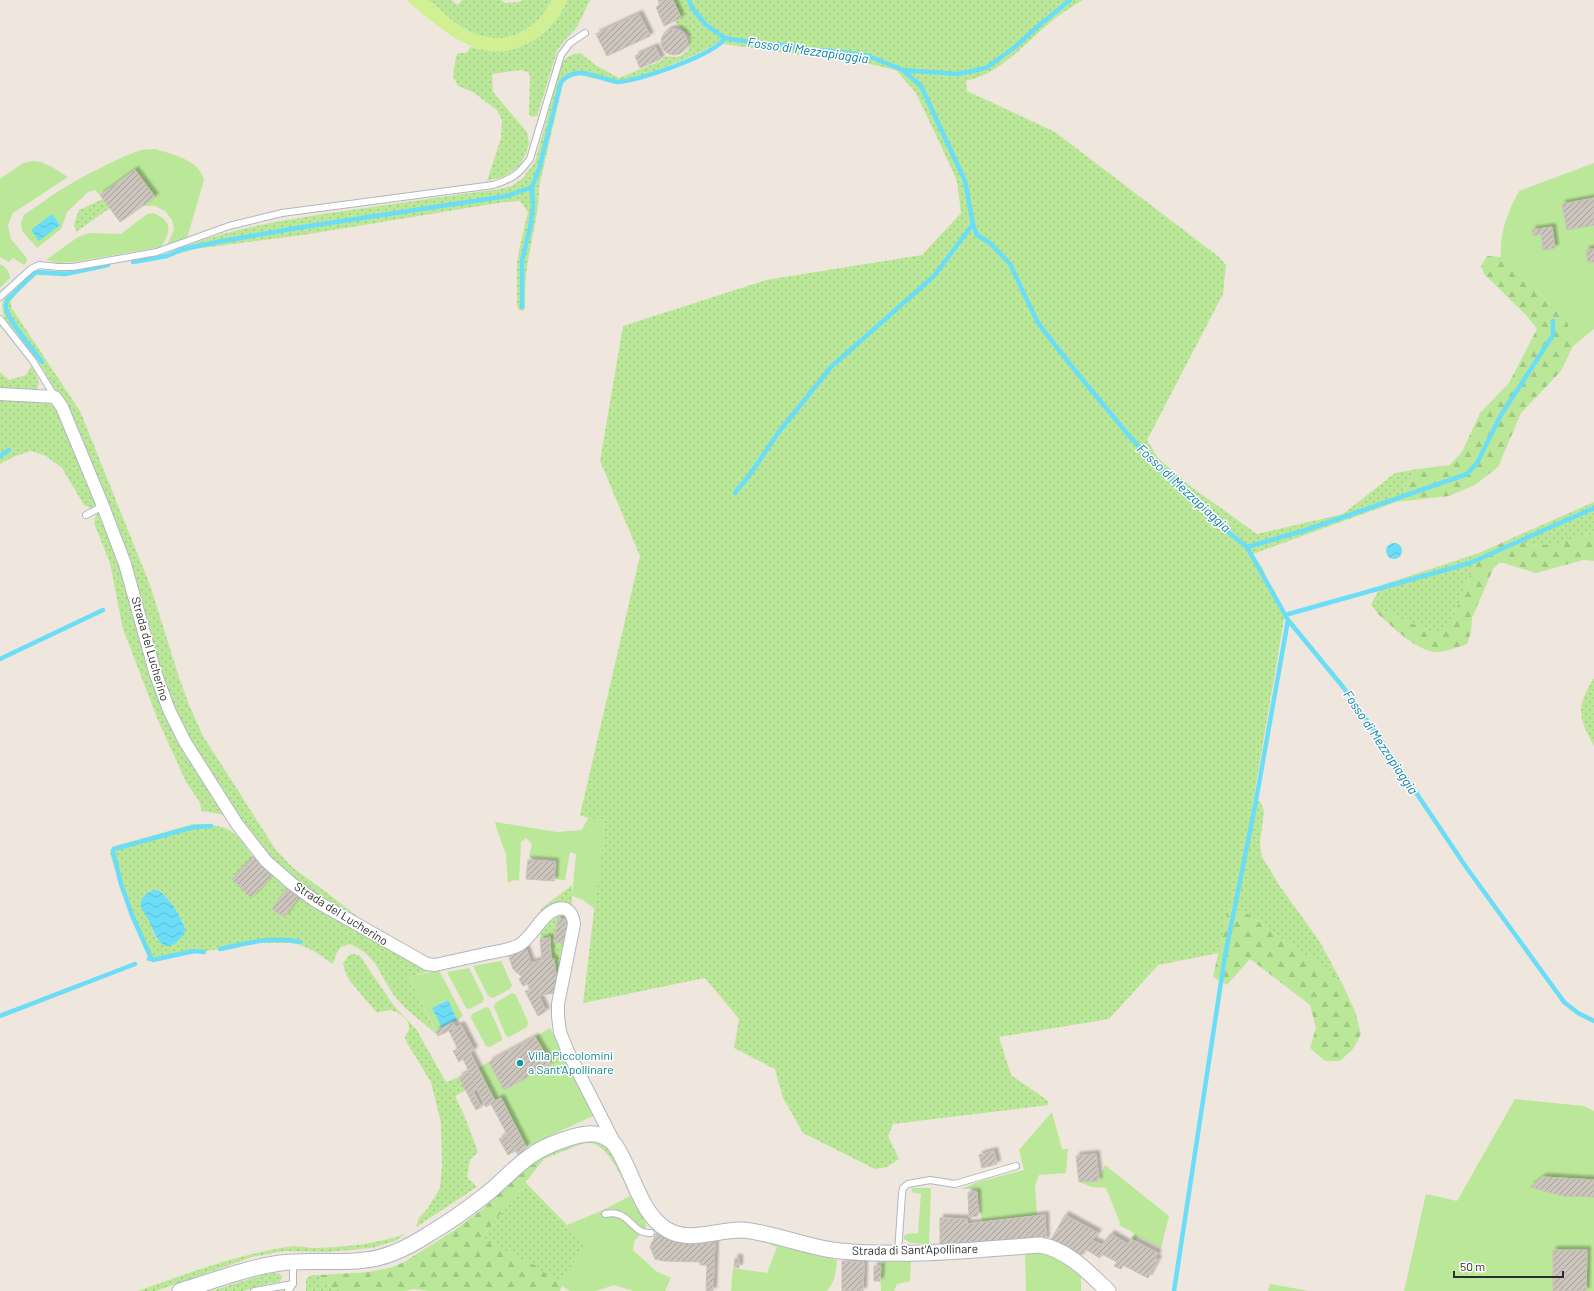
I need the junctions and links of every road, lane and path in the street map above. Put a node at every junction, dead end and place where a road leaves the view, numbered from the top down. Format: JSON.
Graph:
{"nodes":[{"id":1,"x":585,"y":33,"type":"dead end"},
{"id":2,"x":0,"y":297,"type":"edge"},
{"id":3,"x":0,"y":319,"type":"edge"},
{"id":4,"x":0,"y":394,"type":"edge"},
{"id":5,"x":55,"y":397,"type":"junction"},
{"id":6,"x":104,"y":506,"type":"junction"},
{"id":7,"x":86,"y":515,"type":"dead end"},
{"id":8,"x":616,"y":1145,"type":"junction"},
{"id":9,"x":1016,"y":1166,"type":"dead end"},
{"id":10,"x":605,"y":1214,"type":"dead end"},
{"id":11,"x":651,"y":1233,"type":"dead end"},
{"id":12,"x":898,"y":1252,"type":"junction"},
{"id":13,"x":293,"y":1262,"type":"junction"},
{"id":14,"x":293,"y":1284,"type":"junction"},
{"id":15,"x":180,"y":1291,"type":"edge"},
{"id":16,"x":254,"y":1291,"type":"edge"},
{"id":17,"x":288,"y":1291,"type":"edge"},
{"id":18,"x":1108,"y":1291,"type":"edge"}],
"edges":[{"from":1,"to":2,"type":"lane"},
{"from":3,"to":5,"type":"lane","name":"Strada del Lucherino"},
{"from":4,"to":5,"type":"street"},
{"from":5,"to":6,"type":"street","name":"Strada del Lucherino"},
{"from":6,"to":7,"type":"lane"},
{"from":6,"to":8,"type":"street","name":"Strada del Lucherino"},
{"from":8,"to":12,"type":"street","name":"Strada di Sant'Apollinare"},
{"from":8,"to":13,"type":"street"},
{"from":9,"to":12,"type":"lane"},
{"from":10,"to":11,"type":"lane"},
{"from":12,"to":18,"type":"street","name":"Strada di Sant'Apollinare"},
{"from":13,"to":14,"type":"lane"},
{"from":13,"to":15,"type":"street"},
{"from":14,"to":16,"type":"lane"},
{"from":14,"to":17,"type":"lane"}]}
